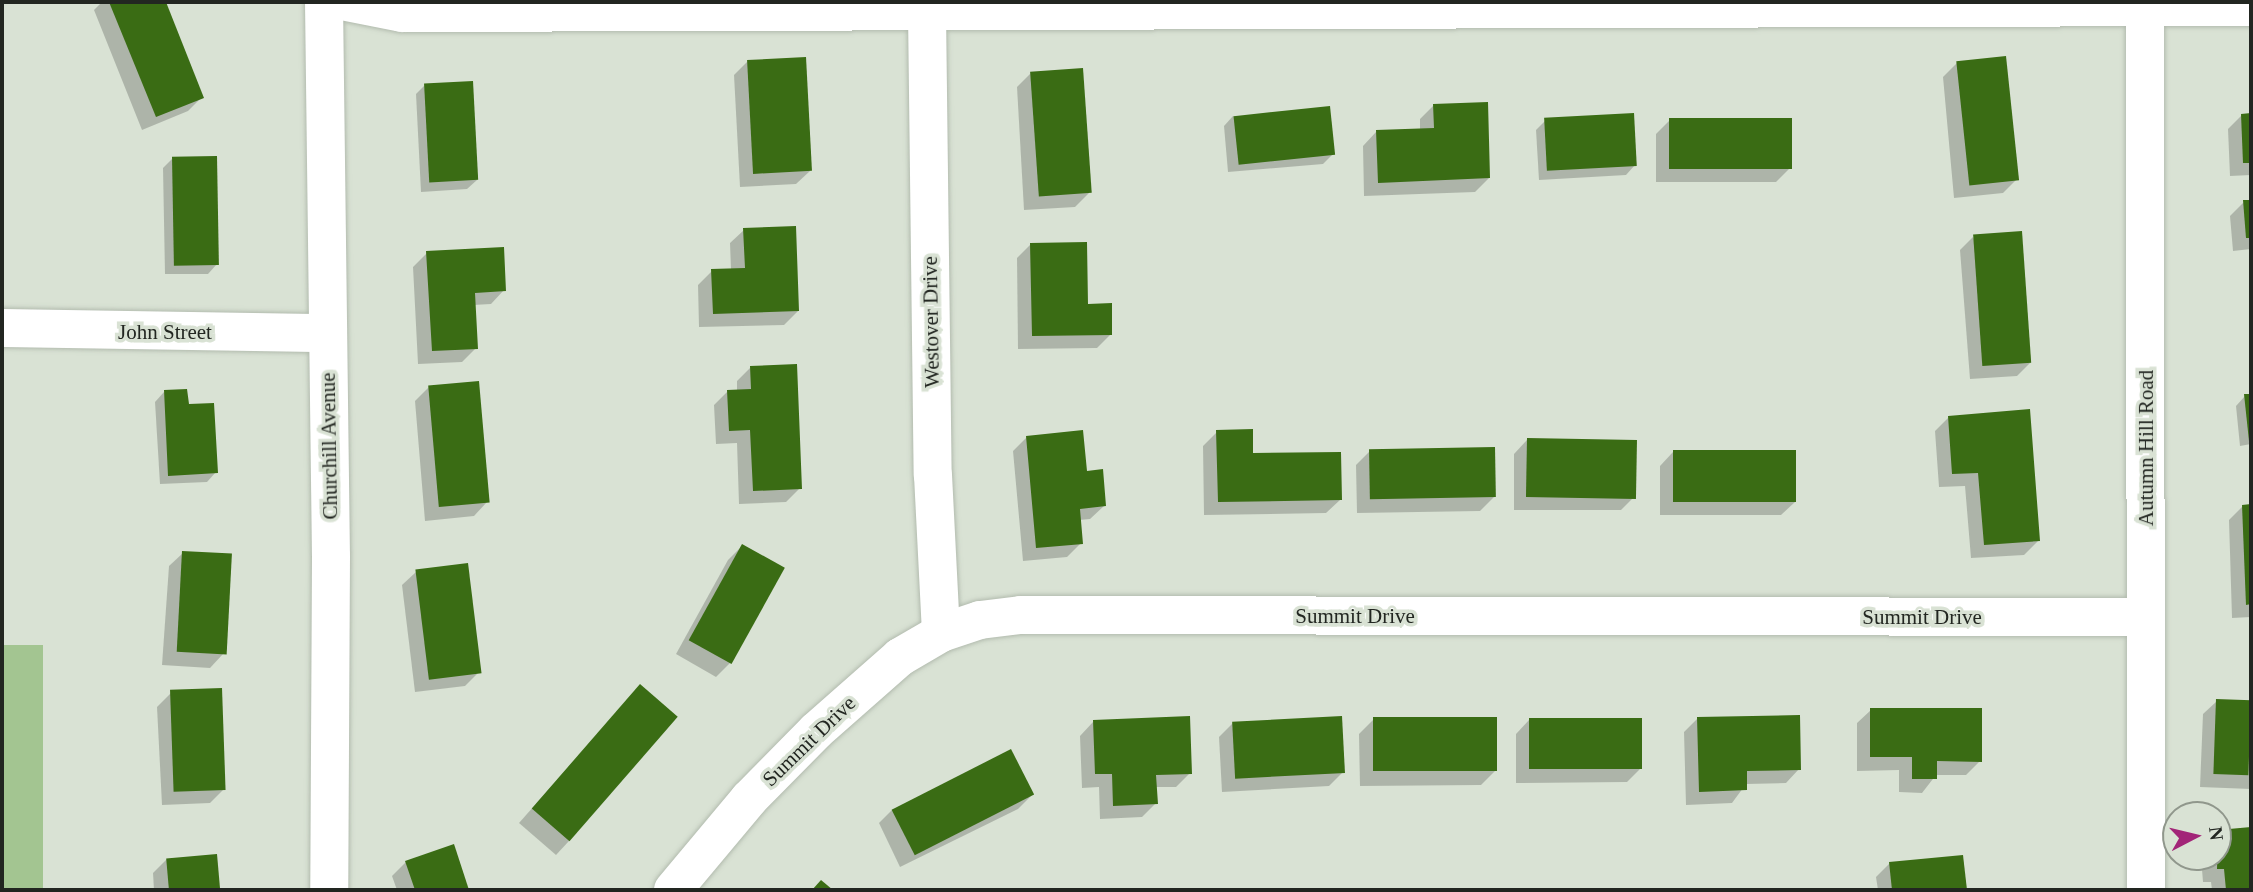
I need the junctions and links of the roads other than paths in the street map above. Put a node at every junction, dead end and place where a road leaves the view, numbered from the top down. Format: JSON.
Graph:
{"nodes":[{"id":1,"x":324,"y":2,"type":"edge"},
{"id":2,"x":347,"y":2,"type":"edge"},
{"id":3,"x":2251,"y":6,"type":"edge"},
{"id":4,"x":2145,"y":7,"type":"junction"},
{"id":5,"x":927,"y":11,"type":"junction"},
{"id":6,"x":2,"y":328,"type":"edge"},
{"id":7,"x":328,"y":333,"type":"junction"},
{"id":8,"x":2146,"y":617,"type":"junction"},
{"id":9,"x":941,"y":633,"type":"junction"},
{"id":10,"x":329,"y":890,"type":"edge"},
{"id":11,"x":673,"y":890,"type":"edge"},
{"id":12,"x":2146,"y":890,"type":"edge"}],
"edges":[{"from":1,"to":7,"type":"street","name":"Churchill Avenue"},
{"from":2,"to":5,"type":"street"},
{"from":3,"to":4,"type":"street"},
{"from":4,"to":5,"type":"street"},
{"from":4,"to":8,"type":"street","name":"Autumn Hill Road"},
{"from":5,"to":9,"type":"street","name":"Westover Drive"},
{"from":6,"to":7,"type":"street","name":"John Street"},
{"from":7,"to":10,"type":"street","name":"Churchill Avenue"},
{"from":8,"to":9,"type":"street","name":"Summit Drive"},
{"from":8,"to":12,"type":"street","name":"Autumn Hill Road"},
{"from":9,"to":11,"type":"street","name":"Summit Drive"}]}
